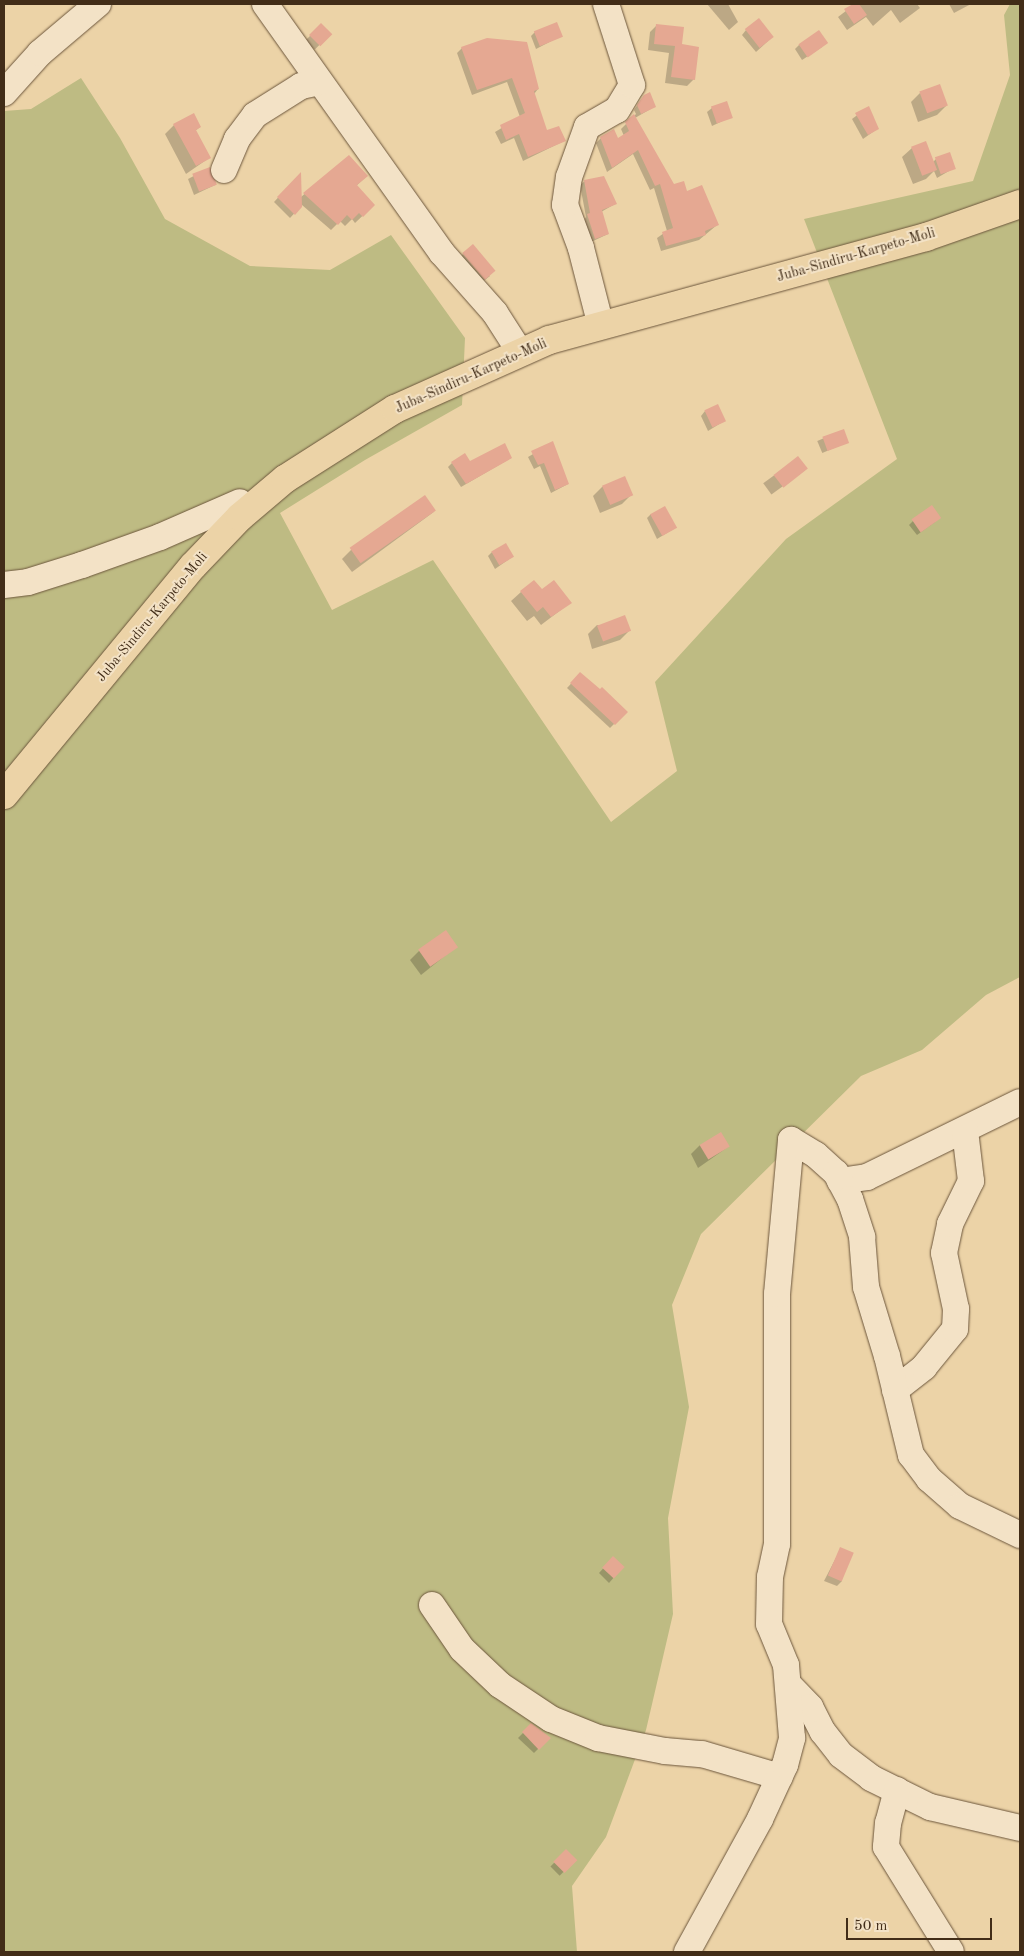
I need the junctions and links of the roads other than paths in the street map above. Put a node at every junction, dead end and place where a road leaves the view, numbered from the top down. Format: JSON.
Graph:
{"nodes":[{"id":1,"x":98,"y":4,"type":"edge"},
{"id":2,"x":265,"y":4,"type":"edge"},
{"id":3,"x":606,"y":4,"type":"edge"},
{"id":4,"x":320,"y":82,"type":"junction"},
{"id":5,"x":4,"y":93,"type":"edge"},
{"id":6,"x":224,"y":170,"type":"dead end"},
{"id":7,"x":1020,"y":204,"type":"edge"},
{"id":8,"x":601,"y":326,"type":"junction"},
{"id":9,"x":520,"y":352,"type":"junction"},
{"id":10,"x":240,"y":502,"type":"dead end"},
{"id":11,"x":4,"y":585,"type":"edge"},
{"id":12,"x":4,"y":795,"type":"edge"},
{"id":13,"x":1020,"y":1102,"type":"edge"},
{"id":14,"x":965,"y":1131,"type":"junction"},
{"id":15,"x":840,"y":1181,"type":"junction"},
{"id":16,"x":894,"y":1390,"type":"junction"},
{"id":17,"x":1020,"y":1535,"type":"edge"},
{"id":18,"x":432,"y":1604,"type":"dead end"},
{"id":19,"x":788,"y":1684,"type":"junction"},
{"id":20,"x":780,"y":1777,"type":"junction"},
{"id":21,"x":897,"y":1790,"type":"junction"},
{"id":22,"x":1020,"y":1828,"type":"edge"},
{"id":23,"x":687,"y":1952,"type":"edge"},
{"id":24,"x":951,"y":1952,"type":"edge"}],
"edges":[{"from":1,"to":5,"type":"street"},
{"from":2,"to":4,"type":"street"},
{"from":3,"to":8,"type":"street"},
{"from":4,"to":6,"type":"street"},
{"from":4,"to":9,"type":"street"},
{"from":7,"to":8,"type":"main road","name":"Juba-Sindiru-Karpeto-Moli"},
{"from":8,"to":9,"type":"main road","name":"Juba-Sindiru-Karpeto-Moli"},
{"from":9,"to":12,"type":"main road","name":"Juba-Sindiru-Karpeto-Moli"},
{"from":10,"to":11,"type":"street"},
{"from":13,"to":14,"type":"street"},
{"from":14,"to":15,"type":"street"},
{"from":14,"to":16,"type":"street"},
{"from":15,"to":16,"type":"street"},
{"from":15,"to":19,"type":"street"},
{"from":16,"to":17,"type":"street"},
{"from":18,"to":20,"type":"street"},
{"from":19,"to":20,"type":"street"},
{"from":19,"to":21,"type":"street"},
{"from":20,"to":23,"type":"street"},
{"from":21,"to":22,"type":"street"},
{"from":21,"to":24,"type":"street"}]}
